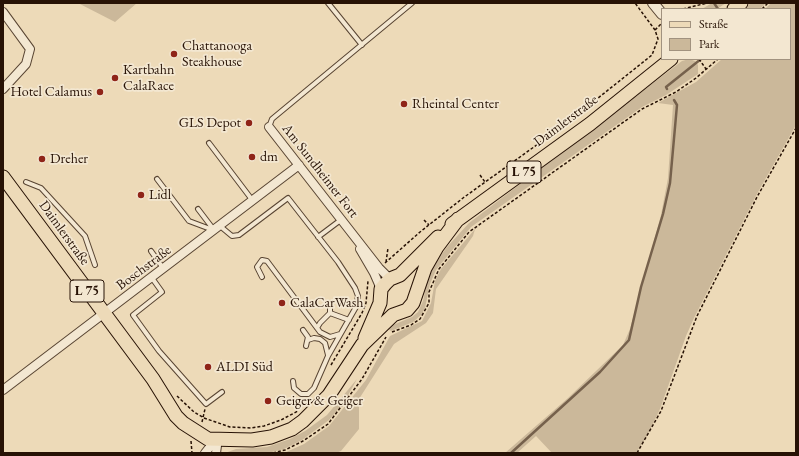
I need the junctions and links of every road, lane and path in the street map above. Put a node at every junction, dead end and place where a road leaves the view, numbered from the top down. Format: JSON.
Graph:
{"nodes":[{"id":1,"x":328,"y":3,"type":"edge"},
{"id":2,"x":412,"y":3,"type":"edge"},
{"id":3,"x":635,"y":3,"type":"edge"},
{"id":4,"x":653,"y":3,"type":"edge"},
{"id":5,"x":707,"y":3,"type":"edge"},
{"id":6,"x":687,"y":8,"type":"edge"},
{"id":7,"x":3,"y":12,"type":"edge"},
{"id":8,"x":661,"y":13,"type":"edge"},
{"id":9,"x":661,"y":24,"type":"edge"},
{"id":10,"x":655,"y":30,"type":"junction"},
{"id":11,"x":362,"y":45,"type":"junction"},
{"id":12,"x":700,"y":60,"type":"edge"},
{"id":13,"x":717,"y":60,"type":"edge"},
{"id":14,"x":661,"y":64,"type":"edge"},
{"id":15,"x":706,"y":69,"type":"junction"},
{"id":16,"x":3,"y":89,"type":"edge"},
{"id":17,"x":269,"y":127,"type":"joint"},
{"id":18,"x":796,"y":128,"type":"edge"},
{"id":19,"x":209,"y":143,"type":"dead end"},
{"id":20,"x":299,"y":165,"type":"junction"},
{"id":21,"x":480,"y":175,"type":"dead end"},
{"id":22,"x":3,"y":177,"type":"edge"},
{"id":23,"x":157,"y":179,"type":"dead end"},
{"id":24,"x":26,"y":182,"type":"dead end"},
{"id":25,"x":485,"y":182,"type":"junction"},
{"id":26,"x":253,"y":201,"type":"junction"},
{"id":27,"x":198,"y":209,"type":"dead end"},
{"id":28,"x":342,"y":219,"type":"junction"},
{"id":29,"x":458,"y":219,"type":"junction"},
{"id":30,"x":424,"y":220,"type":"dead end"},
{"id":31,"x":429,"y":225,"type":"junction"},
{"id":32,"x":217,"y":228,"type":"junction"},
{"id":33,"x":351,"y":230,"type":"junction"},
{"id":34,"x":318,"y":237,"type":"junction"},
{"id":35,"x":388,"y":248,"type":"dead end"},
{"id":36,"x":151,"y":251,"type":"dead end"},
{"id":37,"x":95,"y":265,"type":"dead end"},
{"id":38,"x":164,"y":269,"type":"junction"},
{"id":39,"x":262,"y":277,"type":"dead end"},
{"id":40,"x":395,"y":277,"type":"junction"},
{"id":41,"x":152,"y":278,"type":"junction"},
{"id":42,"x":381,"y":289,"type":"junction"},
{"id":43,"x":416,"y":292,"type":"junction"},
{"id":44,"x":330,"y":303,"type":"dead end"},
{"id":45,"x":380,"y":304,"type":"junction"},
{"id":46,"x":330,"y":313,"type":"junction"},
{"id":47,"x":104,"y":315,"type":"junction"},
{"id":48,"x":392,"y":316,"type":"junction"},
{"id":49,"x":349,"y":320,"type":"junction"},
{"id":50,"x":317,"y":328,"type":"junction"},
{"id":51,"x":303,"y":330,"type":"dead end"},
{"id":52,"x":391,"y":332,"type":"dead end"},
{"id":53,"x":340,"y":334,"type":"junction"},
{"id":54,"x":386,"y":336,"type":"dead end"},
{"id":55,"x":308,"y":340,"type":"junction"},
{"id":56,"x":306,"y":346,"type":"dead end"},
{"id":57,"x":362,"y":346,"type":"junction"},
{"id":58,"x":328,"y":356,"type":"junction"},
{"id":59,"x":293,"y":381,"type":"dead end"},
{"id":60,"x":3,"y":390,"type":"edge"},
{"id":61,"x":222,"y":392,"type":"dead end"},
{"id":62,"x":206,"y":404,"type":"junction"},
{"id":63,"x":204,"y":418,"type":"dead end"},
{"id":64,"x":218,"y":438,"type":"junction"},
{"id":65,"x":191,"y":441,"type":"dead end"},
{"id":66,"x":192,"y":453,"type":"edge"},
{"id":67,"x":205,"y":453,"type":"edge"},
{"id":68,"x":216,"y":453,"type":"edge"},
{"id":69,"x":273,"y":453,"type":"edge"},
{"id":70,"x":638,"y":453,"type":"edge"}],
"edges":[{"from":1,"to":11,"type":"lane"},
{"from":2,"to":11,"type":"lane"},
{"from":3,"to":10,"type":"path"},
{"from":4,"to":8,"type":"street"},
{"from":5,"to":6,"type":"path"},
{"from":7,"to":16,"type":"street"},
{"from":9,"to":10,"type":"path"},
{"from":10,"to":25,"type":"path"},
{"from":11,"to":17,"type":"lane"},
{"from":12,"to":15,"type":"path"},
{"from":13,"to":15,"type":"path"},
{"from":14,"to":29,"type":"main road","name":"Daimlerstraße","number":"L 75"},
{"from":15,"to":52,"type":"path"},
{"from":17,"to":20,"type":"street","name":"Am Sundheimer Fort"},
{"from":18,"to":70,"type":"path"},
{"from":19,"to":26,"type":"lane"},
{"from":20,"to":26,"type":"street","name":"Boschstraße"},
{"from":20,"to":28,"type":"street","name":"Am Sundheimer Fort"},
{"from":21,"to":25,"type":"path"},
{"from":22,"to":47,"type":"main road","name":"Daimlerstraße","number":"L 75"},
{"from":23,"to":32,"type":"lane"},
{"from":24,"to":37,"type":"lane"},
{"from":25,"to":31,"type":"path"},
{"from":26,"to":32,"type":"street","name":"Boschstraße"},
{"from":27,"to":32,"type":"lane"},
{"from":28,"to":33,"type":"street","name":"Am Sundheimer Fort"},
{"from":28,"to":34,"type":"lane"},
{"from":29,"to":40,"type":"main road","name":"Daimlerstraße","number":"L 75"},
{"from":29,"to":43,"type":"main road","name":"Daimlerstraße","number":"L 75"},
{"from":30,"to":31,"type":"path"},
{"from":31,"to":35,"type":"path"},
{"from":32,"to":34,"type":"lane"},
{"from":32,"to":38,"type":"street","name":"Boschstraße"},
{"from":33,"to":40,"type":"street","name":"Am Sundheimer Fort"},
{"from":33,"to":42,"type":"street","name":"Am Sundheimer Fort"},
{"from":34,"to":49,"type":"lane"},
{"from":36,"to":38,"type":"lane"},
{"from":38,"to":41,"type":"street","name":"Boschstraße"},
{"from":39,"to":50,"type":"lane"},
{"from":40,"to":42,"type":"main road","name":"Daimlerstraße","number":"L 75"},
{"from":40,"to":43,"type":"main road"},
{"from":41,"to":47,"type":"street","name":"Boschstraße"},
{"from":41,"to":62,"type":"lane"},
{"from":42,"to":45,"type":"main road","name":"Daimlerstraße","number":"L 75"},
{"from":43,"to":48,"type":"main road","name":"Daimlerstraße","number":"L 75"},
{"from":44,"to":46,"type":"lane"},
{"from":45,"to":48,"type":"main road"},
{"from":45,"to":57,"type":"main road","name":"Daimlerstraße","number":"L 75"},
{"from":46,"to":49,"type":"lane"},
{"from":46,"to":50,"type":"lane"},
{"from":47,"to":60,"type":"street","name":"Boschstraße"},
{"from":47,"to":64,"type":"main road","name":"Daimlerstraße","number":"L 75"},
{"from":48,"to":57,"type":"main road","name":"Daimlerstraße","number":"L 75"},
{"from":49,"to":53,"type":"lane"},
{"from":50,"to":53,"type":"lane"},
{"from":51,"to":55,"type":"lane"},
{"from":53,"to":58,"type":"lane"},
{"from":54,"to":69,"type":"path"},
{"from":55,"to":56,"type":"lane"},
{"from":55,"to":58,"type":"lane"},
{"from":57,"to":64,"type":"main road","name":"Daimlerstraße","number":"L 75"},
{"from":58,"to":59,"type":"lane"},
{"from":61,"to":62,"type":"lane"},
{"from":62,"to":63,"type":"path"},
{"from":64,"to":67,"type":"street"},
{"from":64,"to":68,"type":"street"},
{"from":65,"to":66,"type":"path"}]}
